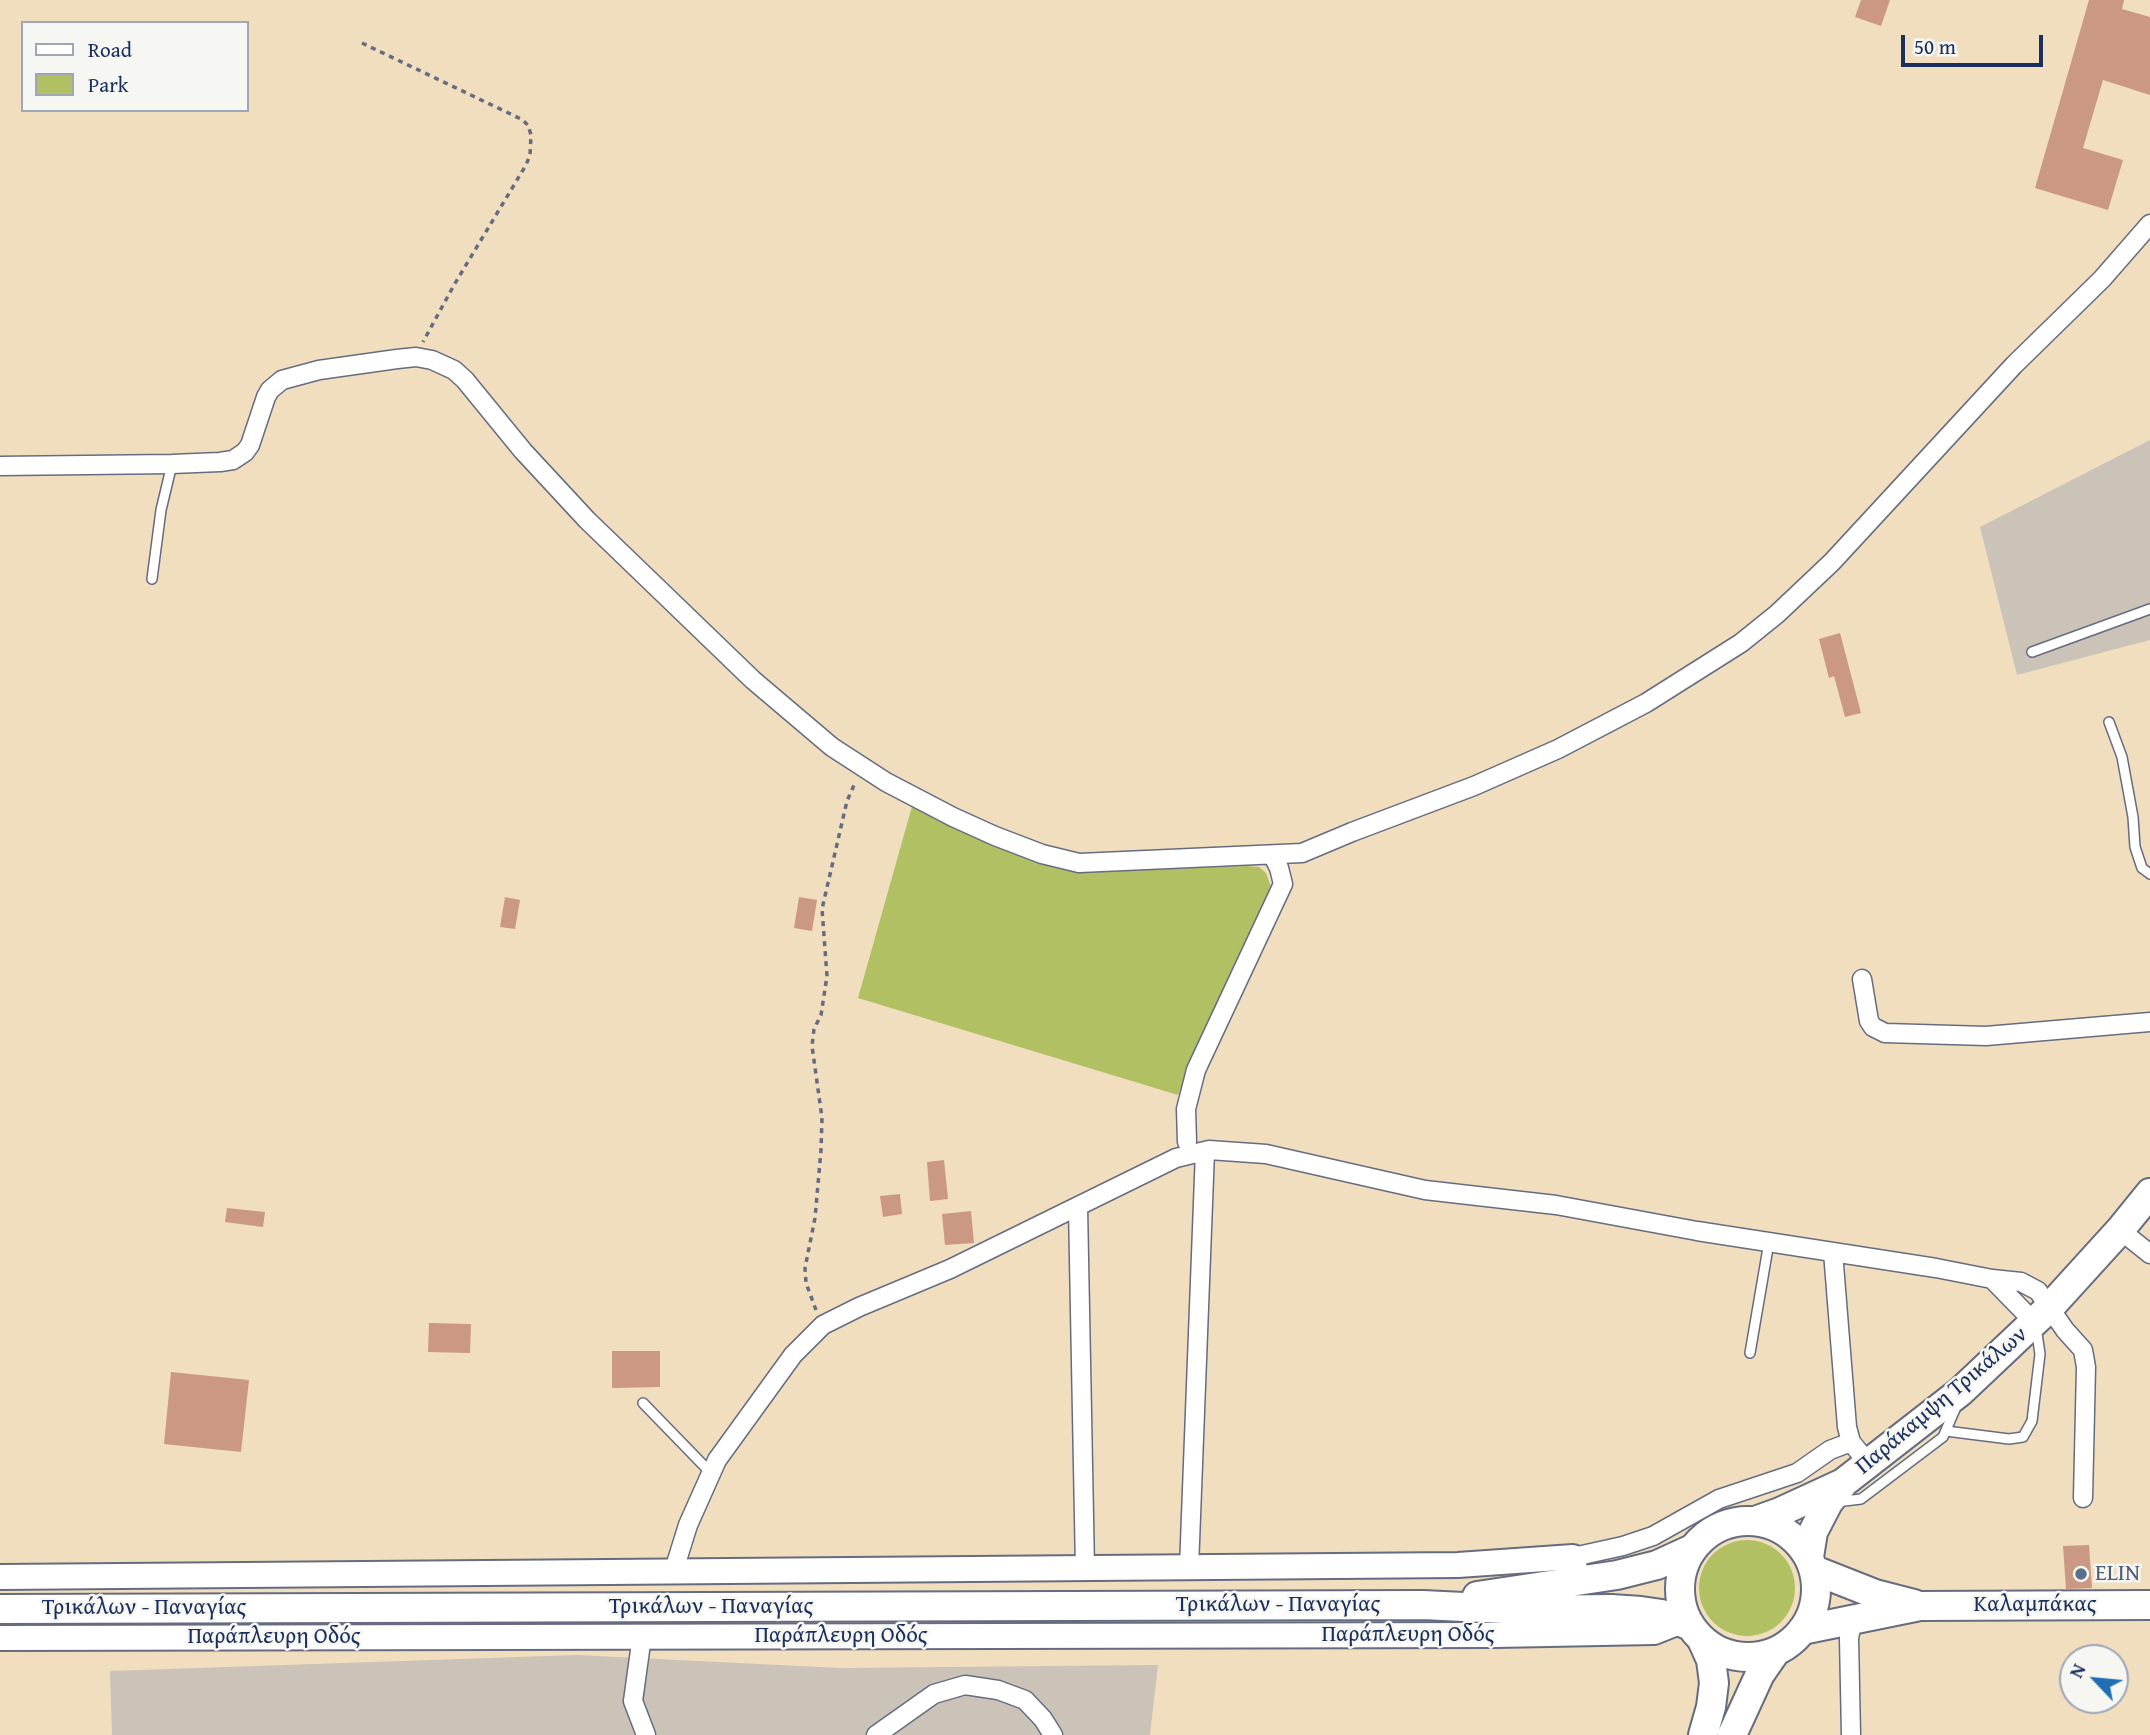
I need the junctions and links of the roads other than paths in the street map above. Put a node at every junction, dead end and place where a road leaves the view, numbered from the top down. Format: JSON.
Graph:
{"nodes":[{"id":1,"x":2150,"y":225,"type":"edge"},
{"id":2,"x":172,"y":464,"type":"junction"},
{"id":3,"x":0,"y":466,"type":"edge"},
{"id":4,"x":152,"y":579,"type":"dead end"},
{"id":5,"x":2150,"y":609,"type":"edge"},
{"id":6,"x":2032,"y":652,"type":"dead end"},
{"id":7,"x":2109,"y":722,"type":"dead end"},
{"id":8,"x":1302,"y":853,"type":"junction"},
{"id":9,"x":1273,"y":856,"type":"junction"},
{"id":10,"x":2150,"y":874,"type":"edge"},
{"id":11,"x":1283,"y":884,"type":"junction"},
{"id":12,"x":1862,"y":979,"type":"dead end"},
{"id":13,"x":2150,"y":1022,"type":"edge"},
{"id":14,"x":1187,"y":1142,"type":"dead end"},
{"id":15,"x":1205,"y":1151,"type":"junction"},
{"id":16,"x":2150,"y":1193,"type":"edge"},
{"id":17,"x":1078,"y":1207,"type":"junction"},
{"id":18,"x":2120,"y":1230,"type":"junction"},
{"id":19,"x":1769,"y":1242,"type":"junction"},
{"id":20,"x":1833,"y":1252,"type":"junction"},
{"id":21,"x":2150,"y":1254,"type":"edge"},
{"id":22,"x":2043,"y":1315,"type":"junction"},
{"id":23,"x":1750,"y":1353,"type":"dead end"},
{"id":24,"x":1960,"y":1392,"type":"junction"},
{"id":25,"x":643,"y":1403,"type":"dead end"},
{"id":26,"x":1946,"y":1431,"type":"junction"},
{"id":27,"x":1860,"y":1453,"type":"junction"},
{"id":28,"x":710,"y":1472,"type":"junction"},
{"id":29,"x":1835,"y":1493,"type":"junction"},
{"id":30,"x":2083,"y":1498,"type":"dead end"},
{"id":31,"x":1755,"y":1521,"type":"junction"},
{"id":32,"x":1692,"y":1549,"type":"junction"},
{"id":33,"x":1812,"y":1563,"type":"junction"},
{"id":34,"x":1189,"y":1568,"type":"junction"},
{"id":35,"x":1085,"y":1569,"type":"junction"},
{"id":36,"x":674,"y":1570,"type":"junction"},
{"id":37,"x":1575,"y":1570,"type":"junction"},
{"id":38,"x":0,"y":1577,"type":"edge"},
{"id":39,"x":1423,"y":1605,"type":"junction"},
{"id":40,"x":2150,"y":1605,"type":"edge"},
{"id":41,"x":1920,"y":1606,"type":"junction"},
{"id":42,"x":0,"y":1609,"type":"edge"},
{"id":43,"x":1853,"y":1619,"type":"junction"},
{"id":44,"x":1690,"y":1629,"type":"junction"},
{"id":45,"x":1802,"y":1630,"type":"junction"},
{"id":46,"x":642,"y":1636,"type":"junction"},
{"id":47,"x":0,"y":1638,"type":"edge"},
{"id":48,"x":1776,"y":1651,"type":"junction"},
{"id":49,"x":646,"y":1735,"type":"edge"},
{"id":50,"x":876,"y":1735,"type":"edge"},
{"id":51,"x":1053,"y":1735,"type":"edge"},
{"id":52,"x":1703,"y":1735,"type":"edge"},
{"id":53,"x":1732,"y":1735,"type":"edge"},
{"id":54,"x":1851,"y":1735,"type":"edge"}],
"edges":[{"from":1,"to":8,"type":"street"},
{"from":2,"to":3,"type":"street"},
{"from":2,"to":4,"type":"lane"},
{"from":2,"to":9,"type":"street"},
{"from":5,"to":6,"type":"lane"},
{"from":7,"to":10,"type":"lane"},
{"from":8,"to":9,"type":"street"},
{"from":8,"to":11,"type":"street"},
{"from":9,"to":11,"type":"street"},
{"from":11,"to":14,"type":"street"},
{"from":12,"to":13,"type":"street"},
{"from":15,"to":17,"type":"street"},
{"from":15,"to":19,"type":"street"},
{"from":15,"to":34,"type":"street"},
{"from":16,"to":18,"type":"main road","name":"Παράκαμψη Τρικάλων"},
{"from":17,"to":28,"type":"street"},
{"from":17,"to":35,"type":"street"},
{"from":18,"to":21,"type":"street"},
{"from":18,"to":22,"type":"main road","name":"Παράκαμψη Τρικάλων"},
{"from":19,"to":20,"type":"street"},
{"from":19,"to":23,"type":"lane"},
{"from":20,"to":22,"type":"street"},
{"from":20,"to":27,"type":"street"},
{"from":22,"to":24,"type":"main road","name":"Παράκαμψη Τρικάλων"},
{"from":22,"to":26,"type":"lane"},
{"from":22,"to":30,"type":"street"},
{"from":24,"to":26,"type":"lane"},
{"from":24,"to":27,"type":"main road","name":"Παράκαμψη Τρικάλων"},
{"from":25,"to":28,"type":"lane"},
{"from":26,"to":29,"type":"lane"},
{"from":27,"to":29,"type":"main road","name":"Παράκαμψη Τρικάλων"},
{"from":27,"to":37,"type":"street"},
{"from":28,"to":36,"type":"street"},
{"from":29,"to":31,"type":"main road"},
{"from":29,"to":33,"type":"main road","name":"Παράκαμψη Τρικάλων"},
{"from":31,"to":32,"type":"main road"},
{"from":31,"to":33,"type":"main road"},
{"from":32,"to":37,"type":"main road","name":"Τρικάλων - Παναγίας"},
{"from":32,"to":44,"type":"main road"},
{"from":33,"to":41,"type":"main road","name":"Καλαμπάκας"},
{"from":33,"to":45,"type":"main road"},
{"from":34,"to":35,"type":"street"},
{"from":34,"to":37,"type":"street"},
{"from":35,"to":36,"type":"street"},
{"from":36,"to":38,"type":"street"},
{"from":37,"to":39,"type":"main road","name":"Τρικάλων - Παναγίας"},
{"from":39,"to":42,"type":"main road","name":"Τρικάλων - Παναγίας"},
{"from":39,"to":44,"type":"main road","name":"Τρικάλων - Παναγίας"},
{"from":40,"to":41,"type":"main road","name":"Καλαμπάκας"},
{"from":41,"to":43,"type":"main road","name":"Καλαμπάκας"},
{"from":43,"to":45,"type":"main road","name":"Καλαμπάκας"},
{"from":43,"to":54,"type":"street"},
{"from":44,"to":46,"type":"street","name":"Παράπλευρη Οδός"},
{"from":44,"to":48,"type":"main road"},
{"from":44,"to":52,"type":"main road"},
{"from":45,"to":48,"type":"main road"},
{"from":46,"to":47,"type":"street","name":"Παράπλευρη Οδός"},
{"from":46,"to":49,"type":"street"},
{"from":48,"to":53,"type":"main road"},
{"from":50,"to":51,"type":"street"}]}
